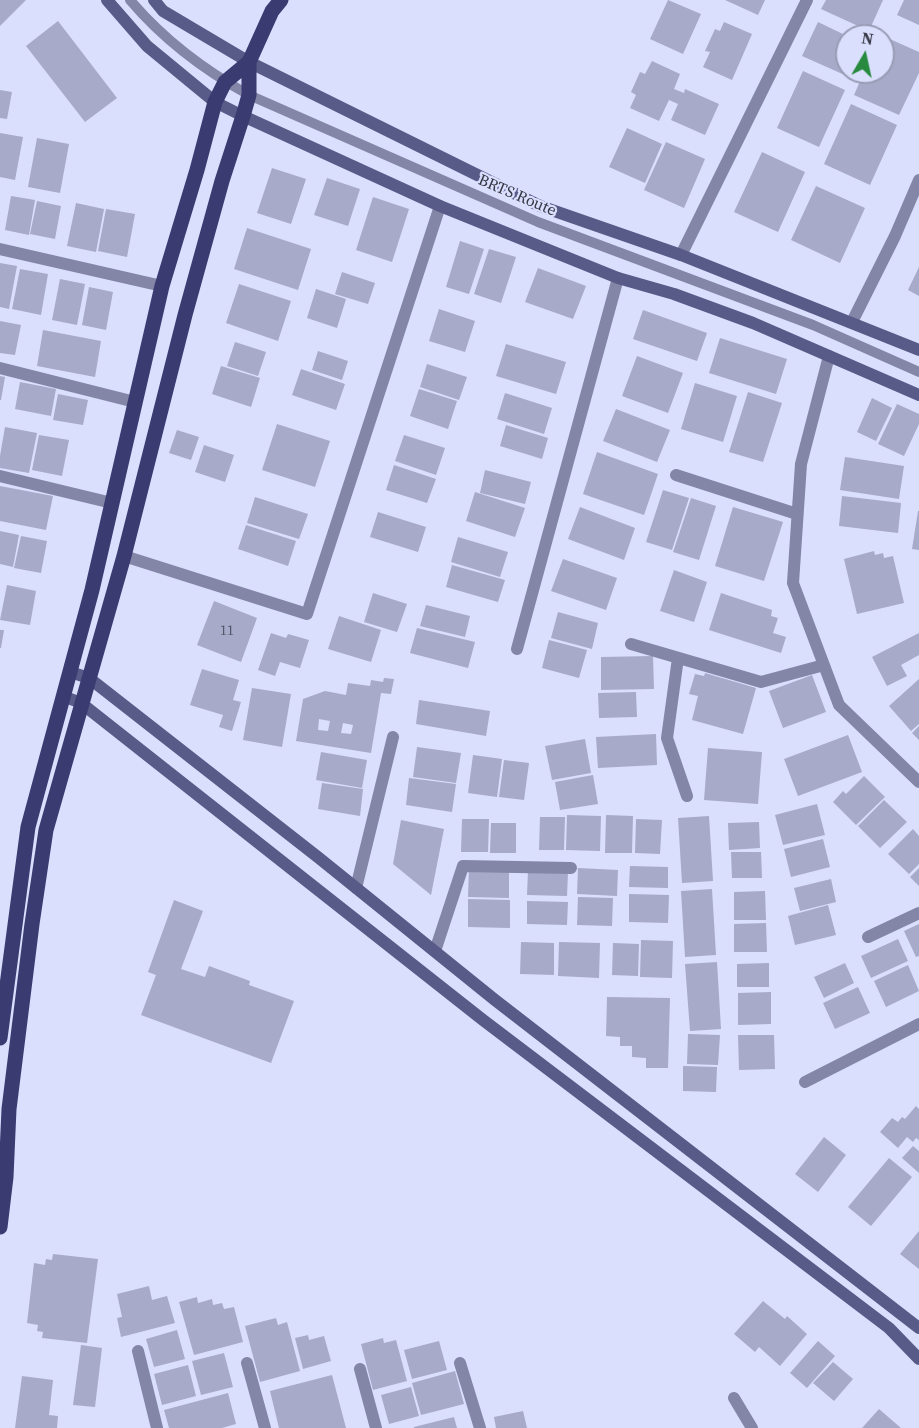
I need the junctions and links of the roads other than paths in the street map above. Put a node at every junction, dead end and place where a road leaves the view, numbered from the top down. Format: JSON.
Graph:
{"nodes":[{"id":1,"x":107,"y":0,"type":"edge"},
{"id":2,"x":130,"y":0,"type":"edge"},
{"id":3,"x":154,"y":0,"type":"edge"},
{"id":4,"x":281,"y":0,"type":"edge"},
{"id":5,"x":807,"y":0,"type":"edge"},
{"id":6,"x":249,"y":62,"type":"junction"},
{"id":7,"x":225,"y":82,"type":"junction"},
{"id":8,"x":249,"y":95,"type":"junction"},
{"id":9,"x":215,"y":102,"type":"junction"},
{"id":10,"x":243,"y":116,"type":"junction"},
{"id":11,"x":919,"y":180,"type":"edge"},
{"id":12,"x":441,"y":206,"type":"junction"},
{"id":13,"x":0,"y":249,"type":"edge"},
{"id":14,"x":681,"y":255,"type":"junction"},
{"id":15,"x":618,"y":278,"type":"junction"},
{"id":16,"x":162,"y":286,"type":"junction"},
{"id":17,"x":852,"y":322,"type":"junction"},
{"id":18,"x":919,"y":350,"type":"edge"},
{"id":19,"x":829,"y":356,"type":"junction"},
{"id":20,"x":0,"y":368,"type":"edge"},
{"id":21,"x":919,"y":372,"type":"edge"},
{"id":22,"x":919,"y":395,"type":"edge"},
{"id":23,"x":135,"y":402,"type":"junction"},
{"id":24,"x":676,"y":475,"type":"dead end"},
{"id":25,"x":0,"y":476,"type":"edge"},
{"id":26,"x":112,"y":502,"type":"junction"},
{"id":27,"x":798,"y":513,"type":"junction"},
{"id":28,"x":124,"y":556,"type":"junction"},
{"id":29,"x":631,"y":644,"type":"dead end"},
{"id":30,"x":517,"y":649,"type":"dead end"},
{"id":31,"x":678,"y":658,"type":"junction"},
{"id":32,"x":824,"y":665,"type":"junction"},
{"id":33,"x":70,"y":672,"type":"junction"},
{"id":34,"x":89,"y":678,"type":"junction"},
{"id":35,"x":63,"y":696,"type":"junction"},
{"id":36,"x":81,"y":703,"type":"junction"},
{"id":37,"x":393,"y":737,"type":"dead end"},
{"id":38,"x":919,"y":782,"type":"edge"},
{"id":39,"x":687,"y":796,"type":"dead end"},
{"id":40,"x":570,"y":868,"type":"dead end"},
{"id":41,"x":356,"y":888,"type":"junction"},
{"id":42,"x":919,"y":913,"type":"edge"},
{"id":43,"x":868,"y":937,"type":"dead end"},
{"id":44,"x":435,"y":951,"type":"junction"},
{"id":45,"x":919,"y":1024,"type":"edge"},
{"id":46,"x":0,"y":1038,"type":"edge"},
{"id":47,"x":805,"y":1082,"type":"dead end"},
{"id":48,"x":4,"y":1114,"type":"edge"},
{"id":49,"x":0,"y":1227,"type":"edge"},
{"id":50,"x":919,"y":1328,"type":"edge"},
{"id":51,"x":138,"y":1351,"type":"dead end"},
{"id":52,"x":919,"y":1359,"type":"edge"},
{"id":53,"x":247,"y":1363,"type":"dead end"},
{"id":54,"x":460,"y":1363,"type":"dead end"},
{"id":55,"x":360,"y":1369,"type":"dead end"},
{"id":56,"x":734,"y":1398,"type":"dead end"},
{"id":57,"x":157,"y":1428,"type":"edge"},
{"id":58,"x":265,"y":1428,"type":"edge"},
{"id":59,"x":376,"y":1428,"type":"edge"},
{"id":60,"x":480,"y":1428,"type":"edge"},
{"id":61,"x":752,"y":1428,"type":"edge"}],
"edges":[{"from":1,"to":9,"type":"street"},
{"from":2,"to":7,"type":"lane","name":"BRTS Route"},
{"from":3,"to":6,"type":"street"},
{"from":4,"to":6,"type":"main road"},
{"from":5,"to":14,"type":"street"},
{"from":6,"to":7,"type":"main road"},
{"from":6,"to":8,"type":"main road"},
{"from":6,"to":14,"type":"street"},
{"from":7,"to":8,"type":"lane","name":"BRTS Route"},
{"from":7,"to":9,"type":"main road"},
{"from":8,"to":10,"type":"main road"},
{"from":8,"to":21,"type":"lane","name":"BRTS Route"},
{"from":9,"to":10,"type":"street"},
{"from":9,"to":16,"type":"main road"},
{"from":10,"to":12,"type":"street"},
{"from":10,"to":28,"type":"main road"},
{"from":11,"to":17,"type":"street"},
{"from":12,"to":15,"type":"street"},
{"from":12,"to":28,"type":"street"},
{"from":13,"to":16,"type":"street"},
{"from":14,"to":17,"type":"street"},
{"from":15,"to":19,"type":"street"},
{"from":15,"to":30,"type":"street"},
{"from":16,"to":23,"type":"main road"},
{"from":17,"to":18,"type":"street"},
{"from":19,"to":22,"type":"street"},
{"from":19,"to":27,"type":"street"},
{"from":20,"to":23,"type":"street"},
{"from":23,"to":26,"type":"main road"},
{"from":24,"to":27,"type":"street"},
{"from":25,"to":26,"type":"street"},
{"from":26,"to":33,"type":"main road"},
{"from":27,"to":32,"type":"street"},
{"from":28,"to":34,"type":"main road"},
{"from":29,"to":31,"type":"street"},
{"from":31,"to":32,"type":"street"},
{"from":31,"to":39,"type":"street"},
{"from":32,"to":38,"type":"street"},
{"from":33,"to":34,"type":"street"},
{"from":33,"to":35,"type":"main road"},
{"from":34,"to":36,"type":"main road"},
{"from":34,"to":41,"type":"street"},
{"from":35,"to":36,"type":"street"},
{"from":35,"to":46,"type":"main road"},
{"from":36,"to":48,"type":"main road"},
{"from":36,"to":52,"type":"street"},
{"from":37,"to":41,"type":"street"},
{"from":40,"to":44,"type":"street"},
{"from":41,"to":44,"type":"street"},
{"from":42,"to":43,"type":"street"},
{"from":44,"to":50,"type":"street"},
{"from":45,"to":47,"type":"street"},
{"from":48,"to":49,"type":"main road"},
{"from":51,"to":57,"type":"street"},
{"from":53,"to":58,"type":"street"},
{"from":54,"to":60,"type":"street"},
{"from":55,"to":59,"type":"street"},
{"from":56,"to":61,"type":"street"}]}
